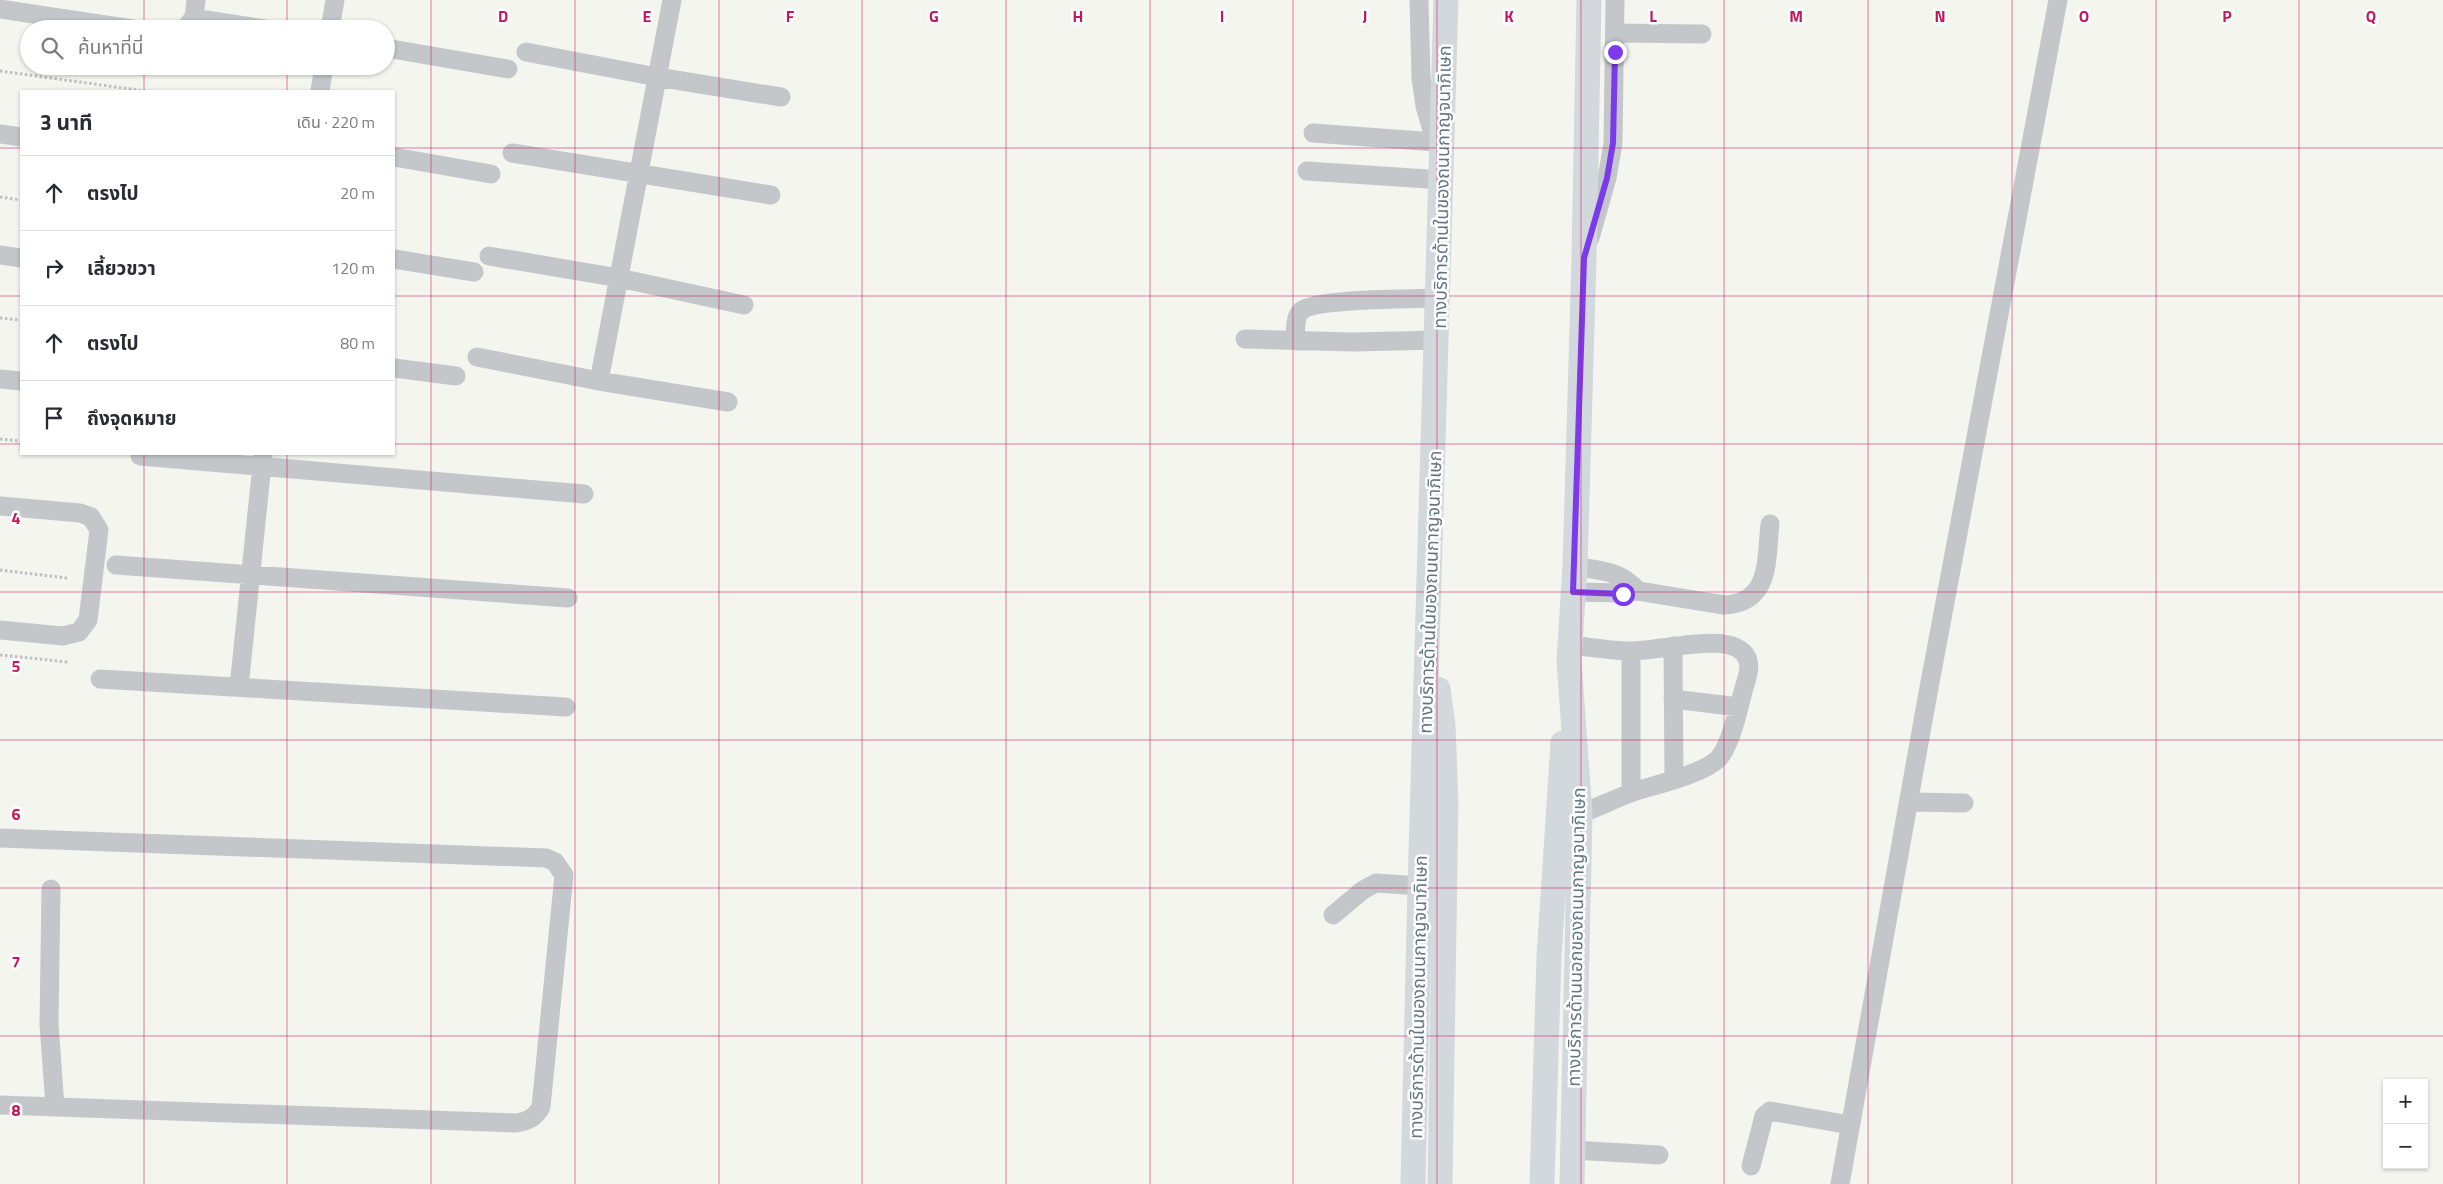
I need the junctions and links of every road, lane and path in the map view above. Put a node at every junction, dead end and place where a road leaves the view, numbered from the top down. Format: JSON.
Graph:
{"nodes":[{"id":1,"x":196,"y":0,"type":"edge"},
{"id":2,"x":335,"y":0,"type":"edge"},
{"id":3,"x":672,"y":0,"type":"edge"},
{"id":4,"x":1419,"y":0,"type":"edge"},
{"id":5,"x":1446,"y":0,"type":"edge"},
{"id":6,"x":1589,"y":0,"type":"edge"},
{"id":7,"x":1615,"y":0,"type":"edge"},
{"id":8,"x":2058,"y":0,"type":"edge"},
{"id":9,"x":0,"y":9,"type":"edge"},
{"id":10,"x":73,"y":20,"type":"edge"},
{"id":11,"x":192,"y":20,"type":"edge"},
{"id":12,"x":332,"y":20,"type":"edge"},
{"id":13,"x":1615,"y":32,"type":"junction"},
{"id":14,"x":1702,"y":34,"type":"dead end"},
{"id":15,"x":395,"y":50,"type":"edge"},
{"id":16,"x":526,"y":52,"type":"dead end"},
{"id":17,"x":508,"y":69,"type":"dead end"},
{"id":18,"x":0,"y":71,"type":"edge"},
{"id":19,"x":20,"y":74,"type":"edge"},
{"id":20,"x":29,"y":75,"type":"edge"},
{"id":21,"x":323,"y":75,"type":"edge"},
{"id":22,"x":657,"y":77,"type":"junction"},
{"id":23,"x":138,"y":90,"type":"edge"},
{"id":24,"x":320,"y":90,"type":"edge"},
{"id":25,"x":782,"y":97,"type":"dead end"},
{"id":26,"x":1313,"y":133,"type":"dead end"},
{"id":27,"x":0,"y":134,"type":"edge"},
{"id":28,"x":20,"y":137,"type":"edge"},
{"id":29,"x":1436,"y":142,"type":"junction"},
{"id":30,"x":512,"y":153,"type":"dead end"},
{"id":31,"x":395,"y":157,"type":"edge"},
{"id":32,"x":1307,"y":171,"type":"dead end"},
{"id":33,"x":491,"y":174,"type":"dead end"},
{"id":34,"x":638,"y":175,"type":"junction"},
{"id":35,"x":1443,"y":175,"type":"junction"},
{"id":36,"x":771,"y":195,"type":"dead end"},
{"id":37,"x":0,"y":197,"type":"edge"},
{"id":38,"x":20,"y":200,"type":"edge"},
{"id":39,"x":0,"y":255,"type":"edge"},
{"id":40,"x":489,"y":256,"type":"dead end"},
{"id":41,"x":20,"y":258,"type":"edge"},
{"id":42,"x":1584,"y":258,"type":"junction"},
{"id":43,"x":395,"y":259,"type":"edge"},
{"id":44,"x":474,"y":272,"type":"dead end"},
{"id":45,"x":619,"y":278,"type":"junction"},
{"id":46,"x":1439,"y":298,"type":"junction"},
{"id":47,"x":744,"y":305,"type":"dead end"},
{"id":48,"x":0,"y":318,"type":"edge"},
{"id":49,"x":20,"y":320,"type":"edge"},
{"id":50,"x":1246,"y":339,"type":"dead end"},
{"id":51,"x":1438,"y":340,"type":"junction"},
{"id":52,"x":1295,"y":341,"type":"junction"},
{"id":53,"x":477,"y":357,"type":"dead end"},
{"id":54,"x":395,"y":368,"type":"edge"},
{"id":55,"x":456,"y":376,"type":"dead end"},
{"id":56,"x":0,"y":379,"type":"edge"},
{"id":57,"x":599,"y":381,"type":"junction"},
{"id":58,"x":20,"y":382,"type":"edge"},
{"id":59,"x":728,"y":402,"type":"dead end"},
{"id":60,"x":0,"y":439,"type":"edge"},
{"id":61,"x":20,"y":441,"type":"edge"},
{"id":62,"x":140,"y":456,"type":"dead end"},
{"id":63,"x":262,"y":460,"type":"edge"},
{"id":64,"x":584,"y":494,"type":"dead end"},
{"id":65,"x":0,"y":506,"type":"edge"},
{"id":66,"x":1770,"y":524,"type":"dead end"},
{"id":67,"x":116,"y":565,"type":"dead end"},
{"id":68,"x":1575,"y":566,"type":"junction"},
{"id":69,"x":0,"y":570,"type":"edge"},
{"id":70,"x":250,"y":575,"type":"junction"},
{"id":71,"x":67,"y":578,"type":"dead end"},
{"id":72,"x":1638,"y":591,"type":"junction"},
{"id":73,"x":1573,"y":592,"type":"junction"},
{"id":74,"x":568,"y":598,"type":"dead end"},
{"id":75,"x":1429,"y":623,"type":"junction"},
{"id":76,"x":0,"y":630,"type":"edge"},
{"id":77,"x":1673,"y":646,"type":"junction"},
{"id":78,"x":1632,"y":651,"type":"junction"},
{"id":79,"x":1570,"y":653,"type":"junction"},
{"id":80,"x":0,"y":655,"type":"edge"},
{"id":81,"x":68,"y":662,"type":"dead end"},
{"id":82,"x":100,"y":679,"type":"dead end"},
{"id":83,"x":239,"y":687,"type":"junction"},
{"id":84,"x":1673,"y":698,"type":"junction"},
{"id":85,"x":566,"y":707,"type":"dead end"},
{"id":86,"x":1739,"y":707,"type":"junction"},
{"id":87,"x":1674,"y":778,"type":"junction"},
{"id":88,"x":1631,"y":794,"type":"junction"},
{"id":89,"x":1909,"y":802,"type":"junction"},
{"id":90,"x":1964,"y":803,"type":"dead end"},
{"id":91,"x":1580,"y":814,"type":"junction"},
{"id":92,"x":0,"y":838,"type":"edge"},
{"id":93,"x":1420,"y":886,"type":"junction"},
{"id":94,"x":51,"y":889,"type":"dead end"},
{"id":95,"x":1333,"y":915,"type":"dead end"},
{"id":96,"x":0,"y":1105,"type":"edge"},
{"id":97,"x":55,"y":1107,"type":"junction"},
{"id":98,"x":1850,"y":1125,"type":"junction"},
{"id":99,"x":1573,"y":1150,"type":"junction"},
{"id":100,"x":1659,"y":1155,"type":"dead end"},
{"id":101,"x":1752,"y":1166,"type":"dead end"},
{"id":102,"x":1413,"y":1184,"type":"edge"},
{"id":103,"x":1440,"y":1184,"type":"edge"},
{"id":104,"x":1542,"y":1184,"type":"edge"},
{"id":105,"x":1572,"y":1184,"type":"edge"},
{"id":106,"x":1840,"y":1184,"type":"edge"}],
"edges":[{"from":1,"to":11,"type":"street"},
{"from":2,"to":12,"type":"street"},
{"from":3,"to":22,"type":"street"},
{"from":4,"to":29,"type":"street"},
{"from":5,"to":35,"type":"main road","name":"ทางบริการด้านในของถนนกาญจนาภิเษก"},
{"from":6,"to":42,"type":"main road","name":"ทางบริการด้านนอกของถนนกาญจนาภิเษก"},
{"from":7,"to":13,"type":"street"},
{"from":8,"to":89,"type":"street"},
{"from":9,"to":10,"type":"street"},
{"from":13,"to":14,"type":"street"},
{"from":13,"to":42,"type":"street"},
{"from":15,"to":17,"type":"street"},
{"from":16,"to":22,"type":"street"},
{"from":18,"to":19,"type":"path"},
{"from":20,"to":23,"type":"path"},
{"from":21,"to":24,"type":"street"},
{"from":22,"to":25,"type":"street"},
{"from":22,"to":34,"type":"street"},
{"from":26,"to":29,"type":"street"},
{"from":27,"to":28,"type":"street"},
{"from":29,"to":35,"type":"street"},
{"from":30,"to":34,"type":"street"},
{"from":31,"to":33,"type":"street"},
{"from":32,"to":35,"type":"street"},
{"from":34,"to":36,"type":"street"},
{"from":34,"to":45,"type":"street"},
{"from":35,"to":46,"type":"main road","name":"ทางบริการด้านในของถนนกาญจนาภิเษก"},
{"from":37,"to":38,"type":"path"},
{"from":39,"to":41,"type":"street"},
{"from":40,"to":45,"type":"street"},
{"from":42,"to":68,"type":"main road","name":"ทางบริการด้านนอกของถนนกาญจนาภิเษก"},
{"from":43,"to":44,"type":"street"},
{"from":45,"to":47,"type":"street"},
{"from":45,"to":57,"type":"street"},
{"from":46,"to":51,"type":"main road","name":"ทางบริการด้านในของถนนกาญจนาภิเษก"},
{"from":46,"to":52,"type":"street"},
{"from":48,"to":49,"type":"path"},
{"from":50,"to":52,"type":"street"},
{"from":51,"to":52,"type":"street"},
{"from":51,"to":75,"type":"main road","name":"ทางบริการด้านในของถนนกาญจนาภิเษก"},
{"from":53,"to":57,"type":"street"},
{"from":54,"to":55,"type":"street"},
{"from":56,"to":58,"type":"street"},
{"from":57,"to":59,"type":"street"},
{"from":60,"to":61,"type":"path"},
{"from":62,"to":63,"type":"street"},
{"from":63,"to":64,"type":"street"},
{"from":63,"to":70,"type":"street"},
{"from":65,"to":76,"type":"street"},
{"from":66,"to":72,"type":"street"},
{"from":67,"to":70,"type":"street"},
{"from":68,"to":72,"type":"street"},
{"from":68,"to":73,"type":"main road","name":"ทางบริการด้านนอกของถนนกาญจนาภิเษก"},
{"from":69,"to":71,"type":"path"},
{"from":70,"to":74,"type":"street"},
{"from":70,"to":83,"type":"street"},
{"from":72,"to":73,"type":"street"},
{"from":73,"to":79,"type":"main road","name":"ทางบริการด้านนอกของถนนกาญจนาภิเษก"},
{"from":75,"to":93,"type":"main road","name":"ทางบริการด้านในของถนนกาญจนาภิเษก"},
{"from":75,"to":103,"type":"main road"},
{"from":77,"to":78,"type":"street"},
{"from":77,"to":84,"type":"street"},
{"from":77,"to":86,"type":"street"},
{"from":78,"to":79,"type":"street"},
{"from":78,"to":88,"type":"street"},
{"from":79,"to":91,"type":"main road","name":"ทางบริการด้านนอกของถนนกาญจนาภิเษก"},
{"from":79,"to":104,"type":"main road"},
{"from":80,"to":81,"type":"path"},
{"from":82,"to":83,"type":"street"},
{"from":83,"to":85,"type":"street"},
{"from":84,"to":86,"type":"street"},
{"from":84,"to":87,"type":"street"},
{"from":86,"to":87,"type":"street"},
{"from":87,"to":88,"type":"street"},
{"from":88,"to":91,"type":"street"},
{"from":89,"to":90,"type":"street"},
{"from":89,"to":98,"type":"street"},
{"from":91,"to":99,"type":"main road","name":"ทางบริการด้านนอกของถนนกาญจนาภิเษก"},
{"from":92,"to":97,"type":"street"},
{"from":93,"to":95,"type":"street"},
{"from":93,"to":102,"type":"main road","name":"ทางบริการด้านในของถนนกาญจนาภิเษก"},
{"from":94,"to":97,"type":"street"},
{"from":96,"to":97,"type":"street"},
{"from":98,"to":101,"type":"street"},
{"from":98,"to":106,"type":"street"},
{"from":99,"to":100,"type":"street"},
{"from":99,"to":105,"type":"main road","name":"ทางบริการด้านนอกของถนนกาญจนาภิเษก"}]}
